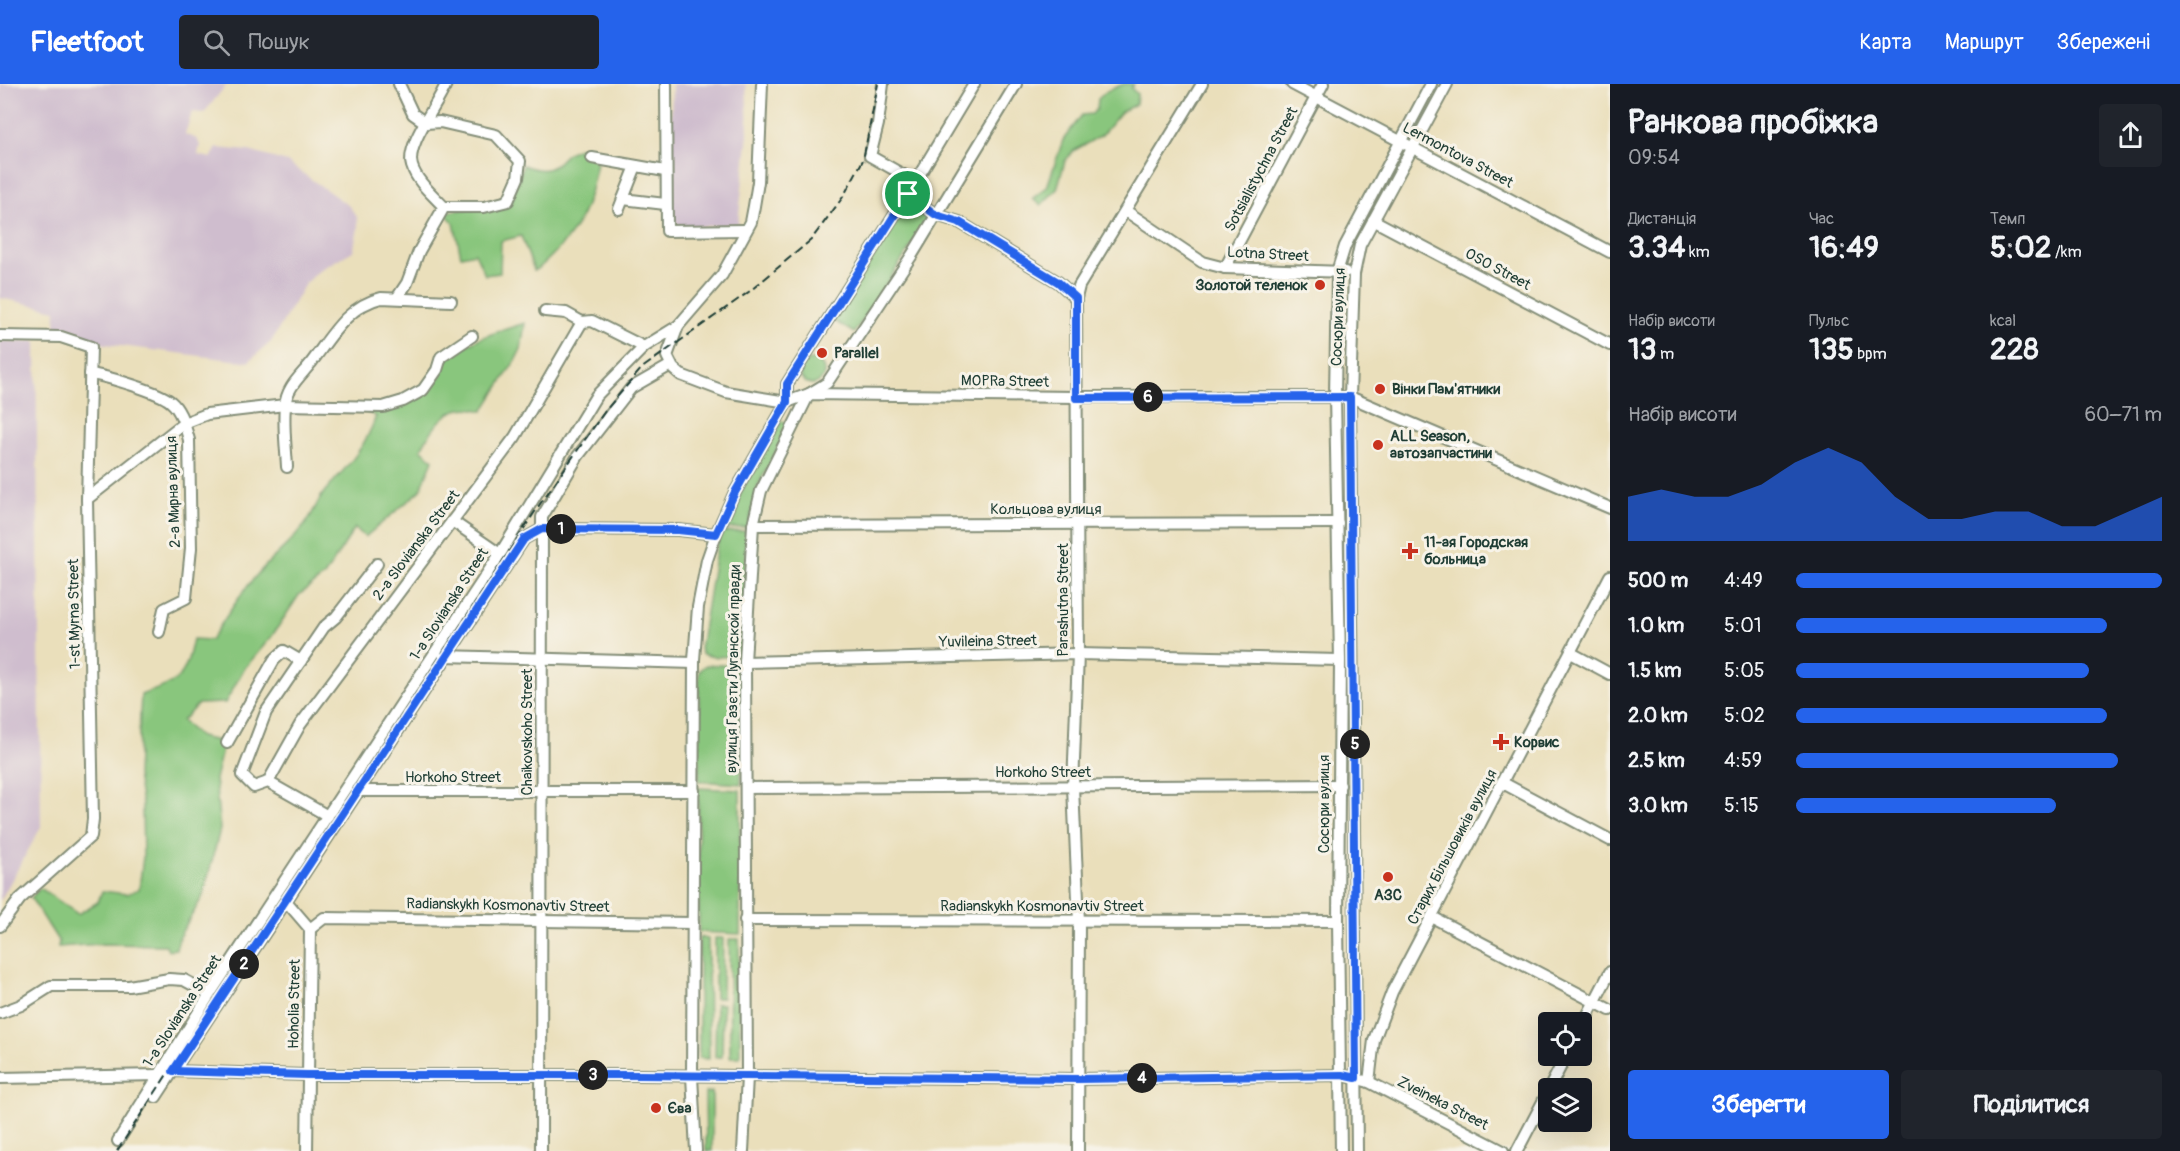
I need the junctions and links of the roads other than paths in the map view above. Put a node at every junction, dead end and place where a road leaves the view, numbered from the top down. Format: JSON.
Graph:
{"nodes":[{"id":1,"x":399,"y":84,"type":"edge"},
{"id":2,"x":446,"y":84,"type":"edge"},
{"id":3,"x":666,"y":84,"type":"edge"},
{"id":4,"x":762,"y":84,"type":"edge"},
{"id":5,"x":883,"y":84,"type":"edge"},
{"id":6,"x":974,"y":84,"type":"edge"},
{"id":7,"x":1016,"y":84,"type":"edge"},
{"id":8,"x":1203,"y":84,"type":"edge"},
{"id":9,"x":1292,"y":84,"type":"edge"},
{"id":10,"x":1323,"y":84,"type":"edge"},
{"id":11,"x":1431,"y":84,"type":"edge"},
{"id":12,"x":1447,"y":84,"type":"edge"},
{"id":13,"x":1316,"y":97,"type":"junction"},
{"id":14,"x":426,"y":123,"type":"junction"},
{"id":15,"x":1399,"y":142,"type":"junction"},
{"id":16,"x":1412,"y":148,"type":"junction"},
{"id":17,"x":592,"y":158,"type":"dead end"},
{"id":18,"x":636,"y":166,"type":"junction"},
{"id":19,"x":665,"y":171,"type":"junction"},
{"id":20,"x":916,"y":182,"type":"junction"},
{"id":21,"x":908,"y":194,"type":"junction"},
{"id":22,"x":665,"y":204,"type":"junction"},
{"id":23,"x":444,"y":207,"type":"junction"},
{"id":24,"x":1126,"y":211,"type":"junction"},
{"id":25,"x":936,"y":215,"type":"junction"},
{"id":26,"x":1373,"y":220,"type":"junction"},
{"id":27,"x":746,"y":230,"type":"junction"},
{"id":28,"x":1610,"y":252,"type":"edge"},
{"id":29,"x":1225,"y":268,"type":"junction"},
{"id":30,"x":1337,"y":272,"type":"junction"},
{"id":31,"x":1354,"y":274,"type":"junction"},
{"id":32,"x":397,"y":298,"type":"junction"},
{"id":33,"x":1076,"y":298,"type":"junction"},
{"id":34,"x":451,"y":301,"type":"dead end"},
{"id":35,"x":545,"y":311,"type":"dead end"},
{"id":36,"x":582,"y":322,"type":"junction"},
{"id":37,"x":678,"y":326,"type":"junction"},
{"id":38,"x":0,"y":336,"type":"edge"},
{"id":39,"x":472,"y":336,"type":"dead end"},
{"id":40,"x":1610,"y":345,"type":"edge"},
{"id":41,"x":644,"y":347,"type":"junction"},
{"id":42,"x":671,"y":364,"type":"junction"},
{"id":43,"x":90,"y":374,"type":"junction"},
{"id":44,"x":809,"y":394,"type":"junction"},
{"id":45,"x":1342,"y":396,"type":"junction"},
{"id":46,"x":1076,"y":398,"type":"junction"},
{"id":47,"x":787,"y":402,"type":"junction"},
{"id":48,"x":285,"y":405,"type":"junction"},
{"id":49,"x":184,"y":423,"type":"junction"},
{"id":50,"x":286,"y":467,"type":"dead end"},
{"id":51,"x":87,"y":499,"type":"junction"},
{"id":52,"x":1610,"y":508,"type":"edge"},
{"id":53,"x":452,"y":521,"type":"junction"},
{"id":54,"x":1338,"y":523,"type":"junction"},
{"id":55,"x":1077,"y":524,"type":"junction"},
{"id":56,"x":753,"y":525,"type":"junction"},
{"id":57,"x":542,"y":529,"type":"junction"},
{"id":58,"x":716,"y":534,"type":"junction"},
{"id":59,"x":500,"y":554,"type":"junction"},
{"id":60,"x":376,"y":564,"type":"dead end"},
{"id":61,"x":1610,"y":576,"type":"edge"},
{"id":62,"x":159,"y":632,"type":"dead end"},
{"id":63,"x":1571,"y":652,"type":"junction"},
{"id":64,"x":1078,"y":654,"type":"junction"},
{"id":65,"x":444,"y":656,"type":"junction"},
{"id":66,"x":1340,"y":660,"type":"junction"},
{"id":67,"x":301,"y":661,"type":"junction"},
{"id":68,"x":542,"y":661,"type":"junction"},
{"id":69,"x":746,"y":662,"type":"junction"},
{"id":70,"x":694,"y":663,"type":"junction"},
{"id":71,"x":1610,"y":674,"type":"edge"},
{"id":72,"x":227,"y":743,"type":"dead end"},
{"id":73,"x":268,"y":782,"type":"junction"},
{"id":74,"x":1503,"y":783,"type":"junction"},
{"id":75,"x":1340,"y":785,"type":"junction"},
{"id":76,"x":1073,"y":787,"type":"junction"},
{"id":77,"x":746,"y":788,"type":"junction"},
{"id":78,"x":357,"y":791,"type":"junction"},
{"id":79,"x":694,"y":791,"type":"junction"},
{"id":80,"x":542,"y":792,"type":"junction"},
{"id":81,"x":328,"y":816,"type":"junction"},
{"id":82,"x":1610,"y":840,"type":"edge"},
{"id":83,"x":286,"y":901,"type":"junction"},
{"id":84,"x":1432,"y":917,"type":"junction"},
{"id":85,"x":542,"y":920,"type":"junction"},
{"id":86,"x":745,"y":920,"type":"junction"},
{"id":87,"x":1338,"y":921,"type":"junction"},
{"id":88,"x":1078,"y":922,"type":"junction"},
{"id":89,"x":693,"y":923,"type":"junction"},
{"id":90,"x":0,"y":926,"type":"edge"},
{"id":91,"x":310,"y":929,"type":"junction"},
{"id":92,"x":1610,"y":972,"type":"edge"},
{"id":93,"x":210,"y":994,"type":"junction"},
{"id":94,"x":1595,"y":1002,"type":"junction"},
{"id":95,"x":1610,"y":1010,"type":"edge"},
{"id":96,"x":1590,"y":1012,"type":"edge"},
{"id":97,"x":0,"y":1013,"type":"edge"},
{"id":98,"x":173,"y":1071,"type":"junction"},
{"id":99,"x":159,"y":1075,"type":"junction"},
{"id":100,"x":307,"y":1075,"type":"junction"},
{"id":101,"x":1342,"y":1075,"type":"junction"},
{"id":102,"x":540,"y":1076,"type":"junction"},
{"id":103,"x":693,"y":1076,"type":"junction"},
{"id":104,"x":747,"y":1077,"type":"junction"},
{"id":105,"x":0,"y":1078,"type":"edge"},
{"id":106,"x":1356,"y":1078,"type":"junction"},
{"id":107,"x":1078,"y":1079,"type":"junction"},
{"id":108,"x":1369,"y":1082,"type":"junction"},
{"id":109,"x":156,"y":1097,"type":"dead end"},
{"id":110,"x":1538,"y":1111,"type":"edge"},
{"id":111,"x":118,"y":1141,"type":"dead end"},
{"id":112,"x":307,"y":1151,"type":"edge"},
{"id":113,"x":541,"y":1151,"type":"edge"},
{"id":114,"x":696,"y":1151,"type":"edge"},
{"id":115,"x":743,"y":1151,"type":"edge"},
{"id":116,"x":1078,"y":1151,"type":"edge"},
{"id":117,"x":1341,"y":1151,"type":"edge"},
{"id":118,"x":1357,"y":1151,"type":"edge"},
{"id":119,"x":1503,"y":1151,"type":"edge"},
{"id":120,"x":1517,"y":1151,"type":"edge"}],
"edges":[{"from":1,"to":14,"type":"street"},
{"from":2,"to":14,"type":"street"},
{"from":3,"to":19,"type":"street"},
{"from":4,"to":27,"type":"street","name":"1-a Slovianska Street"},
{"from":5,"to":20,"type":"street"},
{"from":6,"to":20,"type":"street","name":"вулиця Газєти Луганской правди"},
{"from":7,"to":25,"type":"street","name":"вулиця Газєти Луганской правди"},
{"from":8,"to":24,"type":"street","name":"Parashutna Street"},
{"from":9,"to":13,"type":"street","name":"Lermontova Street"},
{"from":10,"to":13,"type":"street","name":"Sotsialistychna Street"},
{"from":11,"to":15,"type":"street","name":"Сосюри вулиця"},
{"from":12,"to":16,"type":"street","name":"Сосюри вулиця"},
{"from":13,"to":15,"type":"street","name":"Lermontova Street"},
{"from":13,"to":29,"type":"street","name":"Sotsialistychna Street"},
{"from":14,"to":23,"type":"street"},
{"from":14,"to":23,"type":"street"},
{"from":15,"to":16,"type":"street","name":"Lermontova Street"},
{"from":15,"to":30,"type":"street","name":"Сосюри вулиця"},
{"from":16,"to":26,"type":"street","name":"Сосюри вулиця"},
{"from":16,"to":28,"type":"street","name":"Lermontova Street"},
{"from":17,"to":18,"type":"street"},
{"from":18,"to":19,"type":"street"},
{"from":18,"to":22,"type":"street"},
{"from":19,"to":22,"type":"street"},
{"from":20,"to":21,"type":"street","name":"вулиця Газєти Луганской правди"},
{"from":21,"to":25,"type":"street"},
{"from":21,"to":47,"type":"street","name":"вулиця Газєти Луганской правди"},
{"from":22,"to":27,"type":"street"},
{"from":23,"to":32,"type":"street"},
{"from":24,"to":29,"type":"street","name":"Lotna Street"},
{"from":24,"to":33,"type":"street","name":"Parashutna Street"},
{"from":25,"to":33,"type":"street"},
{"from":25,"to":44,"type":"street","name":"вулиця Газєти Луганской правди"},
{"from":26,"to":31,"type":"street","name":"Сосюри вулиця"},
{"from":26,"to":40,"type":"street","name":"OSO Street"},
{"from":27,"to":37,"type":"street","name":"1-a Slovianska Street"},
{"from":29,"to":30,"type":"street","name":"Lotna Street"},
{"from":30,"to":31,"type":"street","name":"Lotna Street"},
{"from":30,"to":45,"type":"street","name":"Сосюри вулиця"},
{"from":31,"to":45,"type":"street","name":"Сосюри вулиця"},
{"from":32,"to":34,"type":"street"},
{"from":32,"to":48,"type":"street"},
{"from":33,"to":46,"type":"street","name":"Parashutna Street"},
{"from":35,"to":36,"type":"street"},
{"from":36,"to":41,"type":"street"},
{"from":36,"to":53,"type":"street","name":"2-a Slovianska Street"},
{"from":37,"to":41,"type":"street","name":"1-a Slovianska Street"},
{"from":37,"to":42,"type":"street"},
{"from":38,"to":43,"type":"street","name":"1-st Myrna Street"},
{"from":39,"to":48,"type":"street"},
{"from":41,"to":59,"type":"street","name":"1-a Slovianska Street"},
{"from":42,"to":47,"type":"street"},
{"from":42,"to":57,"type":"street","name":"Chaikovskoho Street"},
{"from":43,"to":49,"type":"street"},
{"from":43,"to":51,"type":"street","name":"1-st Myrna Street"},
{"from":44,"to":46,"type":"street","name":"MOPRa Street"},
{"from":44,"to":47,"type":"street"},
{"from":44,"to":56,"type":"street","name":"вулиця Газєти Луганской правди"},
{"from":45,"to":46,"type":"street","name":"MOPRa Street"},
{"from":45,"to":52,"type":"street","name":"MOPRa Street"},
{"from":45,"to":54,"type":"street","name":"Сосюри вулиця"},
{"from":45,"to":106,"type":"street","name":"Сосюри вулиця"},
{"from":46,"to":55,"type":"street","name":"Parashutna Street"},
{"from":47,"to":58,"type":"street","name":"вулиця Газєти Луганской правди"},
{"from":48,"to":49,"type":"street"},
{"from":48,"to":50,"type":"street"},
{"from":49,"to":51,"type":"street"},
{"from":49,"to":62,"type":"street","name":"2-а Мирна вулиця"},
{"from":51,"to":90,"type":"street","name":"1-st Myrna Street"},
{"from":53,"to":59,"type":"street"},
{"from":53,"to":73,"type":"street","name":"2-a Slovianska Street"},
{"from":54,"to":55,"type":"street","name":"Кольцова вулиця"},
{"from":54,"to":66,"type":"street","name":"Сосюри вулиця"},
{"from":55,"to":56,"type":"street","name":"Кольцова вулиця"},
{"from":55,"to":64,"type":"street","name":"Parashutna Street"},
{"from":56,"to":69,"type":"street","name":"вулиця Газєти Луганской правди"},
{"from":57,"to":58,"type":"street"},
{"from":57,"to":65,"type":"street"},
{"from":57,"to":68,"type":"street","name":"Chaikovskoho Street"},
{"from":58,"to":70,"type":"street","name":"вулиця Газєти Луганской правди"},
{"from":59,"to":81,"type":"street","name":"1-a Slovianska Street"},
{"from":60,"to":67,"type":"street"},
{"from":61,"to":63,"type":"street","name":"Старих Більшовиків вулиця"},
{"from":63,"to":71,"type":"street"},
{"from":63,"to":74,"type":"street","name":"Старих Більшовиків вулиця"},
{"from":64,"to":66,"type":"street","name":"Yuvileina Street"},
{"from":64,"to":69,"type":"street","name":"Yuvileina Street"},
{"from":64,"to":76,"type":"street","name":"Parashutna Street"},
{"from":65,"to":68,"type":"street"},
{"from":65,"to":78,"type":"street"},
{"from":66,"to":75,"type":"street","name":"Сосюри вулиця"},
{"from":67,"to":72,"type":"street"},
{"from":67,"to":73,"type":"street"},
{"from":68,"to":70,"type":"street"},
{"from":68,"to":80,"type":"street","name":"Chaikovskoho Street"},
{"from":69,"to":77,"type":"street","name":"вулиця Газєти Луганской правди"},
{"from":70,"to":79,"type":"street","name":"вулиця Газєти Луганской правди"},
{"from":73,"to":81,"type":"street"},
{"from":74,"to":82,"type":"street"},
{"from":74,"to":84,"type":"street","name":"Старих Більшовиків вулиця"},
{"from":75,"to":76,"type":"street","name":"Horkoho Street"},
{"from":75,"to":87,"type":"street","name":"Сосюри вулиця"},
{"from":76,"to":77,"type":"street","name":"Horkoho Street"},
{"from":76,"to":88,"type":"street","name":"Parashutna Street"},
{"from":77,"to":86,"type":"street","name":"вулиця Газєти Луганской правди"},
{"from":78,"to":80,"type":"street","name":"Horkoho Street"},
{"from":78,"to":83,"type":"street"},
{"from":79,"to":80,"type":"street","name":"Horkoho Street"},
{"from":79,"to":89,"type":"street","name":"вулиця Газєти Луганской правди"},
{"from":80,"to":85,"type":"street","name":"Chaikovskoho Street"},
{"from":81,"to":93,"type":"street","name":"1-a Slovianska Street"},
{"from":83,"to":91,"type":"street"},
{"from":83,"to":98,"type":"street"},
{"from":84,"to":94,"type":"street"},
{"from":84,"to":108,"type":"street","name":"Старих Більшовиків вулиця"},
{"from":85,"to":89,"type":"street","name":"Radianskykh Kosmonavtiv Street"},
{"from":85,"to":91,"type":"street","name":"Radianskykh Kosmonavtiv Street"},
{"from":85,"to":102,"type":"street","name":"Chaikovskoho Street"},
{"from":86,"to":88,"type":"street","name":"Radianskykh Kosmonavtiv Street"},
{"from":86,"to":104,"type":"street","name":"вулиця Газєти Луганской правди"},
{"from":87,"to":88,"type":"street","name":"Radianskykh Kosmonavtiv Street"},
{"from":87,"to":101,"type":"street","name":"Сосюри вулиця"},
{"from":88,"to":107,"type":"street","name":"Parashutna Street"},
{"from":89,"to":103,"type":"street","name":"вулиця Газєти Луганской правди"},
{"from":91,"to":100,"type":"street","name":"Hoholia Street"},
{"from":92,"to":94,"type":"street"},
{"from":93,"to":97,"type":"street"},
{"from":93,"to":99,"type":"street","name":"1-a Slovianska Street"},
{"from":94,"to":95,"type":"street"},
{"from":94,"to":96,"type":"street"},
{"from":98,"to":100,"type":"street"},
{"from":98,"to":109,"type":"street"},
{"from":99,"to":105,"type":"street"},
{"from":99,"to":111,"type":"street","name":"1-a Slovianska Street"},
{"from":100,"to":102,"type":"street"},
{"from":100,"to":112,"type":"street","name":"Hoholia Street"},
{"from":101,"to":106,"type":"street"},
{"from":101,"to":107,"type":"street"},
{"from":101,"to":117,"type":"street","name":"Сосюри вулиця"},
{"from":102,"to":103,"type":"street"},
{"from":102,"to":113,"type":"street","name":"Chaikovskoho Street"},
{"from":103,"to":104,"type":"street"},
{"from":103,"to":114,"type":"street","name":"вулиця Газєти Луганской правди"},
{"from":104,"to":107,"type":"street"},
{"from":104,"to":115,"type":"street","name":"вулиця Газєти Луганской правди"},
{"from":106,"to":108,"type":"street"},
{"from":106,"to":118,"type":"street","name":"Сосюри вулиця"},
{"from":107,"to":116,"type":"street","name":"Parashutna Street"},
{"from":108,"to":119,"type":"street","name":"Zveineka Street"},
{"from":110,"to":120,"type":"street"}]}
